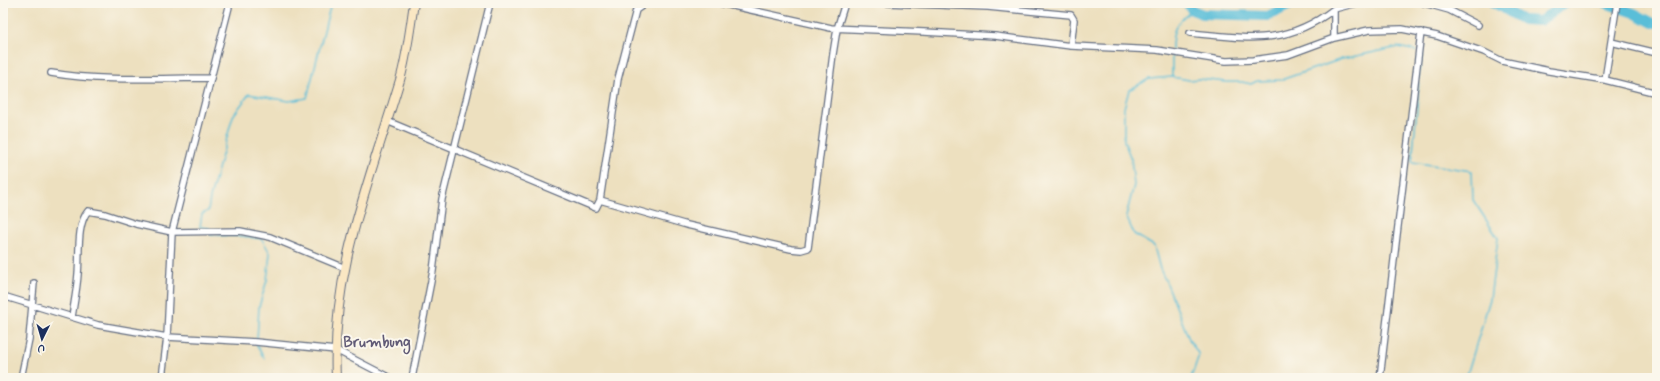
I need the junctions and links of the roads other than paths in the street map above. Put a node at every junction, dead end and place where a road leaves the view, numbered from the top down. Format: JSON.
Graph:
{"nodes":[{"id":1,"x":230,"y":3,"type":"edge"},
{"id":2,"x":414,"y":3,"type":"edge"},
{"id":3,"x":490,"y":3,"type":"edge"},
{"id":4,"x":643,"y":3,"type":"edge"},
{"id":5,"x":720,"y":3,"type":"edge"},
{"id":6,"x":845,"y":3,"type":"edge"},
{"id":7,"x":888,"y":3,"type":"edge"},
{"id":8,"x":1357,"y":3,"type":"edge"},
{"id":9,"x":1424,"y":3,"type":"edge"},
{"id":10,"x":1617,"y":3,"type":"edge"},
{"id":11,"x":1334,"y":9,"type":"junction"},
{"id":12,"x":1478,"y":25,"type":"dead end"},
{"id":13,"x":837,"y":29,"type":"junction"},
{"id":14,"x":1421,"y":32,"type":"junction"},
{"id":15,"x":1190,"y":33,"type":"dead end"},
{"id":16,"x":1334,"y":38,"type":"junction"},
{"id":17,"x":1611,"y":42,"type":"junction"},
{"id":18,"x":1071,"y":46,"type":"junction"},
{"id":19,"x":1657,"y":53,"type":"edge"},
{"id":20,"x":51,"y":73,"type":"dead end"},
{"id":21,"x":211,"y":78,"type":"junction"},
{"id":22,"x":1604,"y":80,"type":"junction"},
{"id":23,"x":1657,"y":93,"type":"edge"},
{"id":24,"x":387,"y":121,"type":"junction"},
{"id":25,"x":455,"y":149,"type":"junction"},
{"id":26,"x":600,"y":200,"type":"junction"},
{"id":27,"x":172,"y":232,"type":"junction"},
{"id":28,"x":345,"y":268,"type":"junction"},
{"id":29,"x":34,"y":283,"type":"dead end"},
{"id":30,"x":3,"y":296,"type":"edge"},
{"id":31,"x":32,"y":304,"type":"junction"},
{"id":32,"x":72,"y":317,"type":"junction"},
{"id":33,"x":167,"y":337,"type":"junction"},
{"id":34,"x":336,"y":350,"type":"junction"},
{"id":35,"x":21,"y":378,"type":"edge"},
{"id":36,"x":162,"y":378,"type":"edge"},
{"id":37,"x":336,"y":378,"type":"edge"},
{"id":38,"x":390,"y":378,"type":"edge"},
{"id":39,"x":412,"y":378,"type":"edge"},
{"id":40,"x":1380,"y":378,"type":"edge"}],
"edges":[{"from":1,"to":21,"type":"street"},
{"from":2,"to":24,"type":"street"},
{"from":3,"to":25,"type":"street"},
{"from":4,"to":26,"type":"street"},
{"from":5,"to":13,"type":"street"},
{"from":6,"to":13,"type":"street"},
{"from":7,"to":18,"type":"street"},
{"from":8,"to":11,"type":"street"},
{"from":9,"to":12,"type":"street"},
{"from":10,"to":17,"type":"street"},
{"from":11,"to":15,"type":"street"},
{"from":11,"to":16,"type":"street"},
{"from":13,"to":18,"type":"street"},
{"from":13,"to":26,"type":"street"},
{"from":14,"to":16,"type":"street"},
{"from":14,"to":22,"type":"street"},
{"from":14,"to":40,"type":"street"},
{"from":16,"to":18,"type":"street"},
{"from":17,"to":19,"type":"street"},
{"from":17,"to":22,"type":"street"},
{"from":20,"to":21,"type":"street"},
{"from":21,"to":27,"type":"street"},
{"from":22,"to":23,"type":"street"},
{"from":24,"to":25,"type":"street"},
{"from":24,"to":28,"type":"street"},
{"from":25,"to":26,"type":"street"},
{"from":25,"to":39,"type":"street"},
{"from":27,"to":28,"type":"street"},
{"from":27,"to":32,"type":"street"},
{"from":27,"to":33,"type":"street"},
{"from":28,"to":34,"type":"street"},
{"from":29,"to":31,"type":"street"},
{"from":30,"to":31,"type":"street"},
{"from":31,"to":32,"type":"street"},
{"from":31,"to":35,"type":"street"},
{"from":32,"to":33,"type":"street"},
{"from":33,"to":34,"type":"street"},
{"from":33,"to":36,"type":"street"},
{"from":34,"to":37,"type":"street"},
{"from":34,"to":38,"type":"street"}]}
